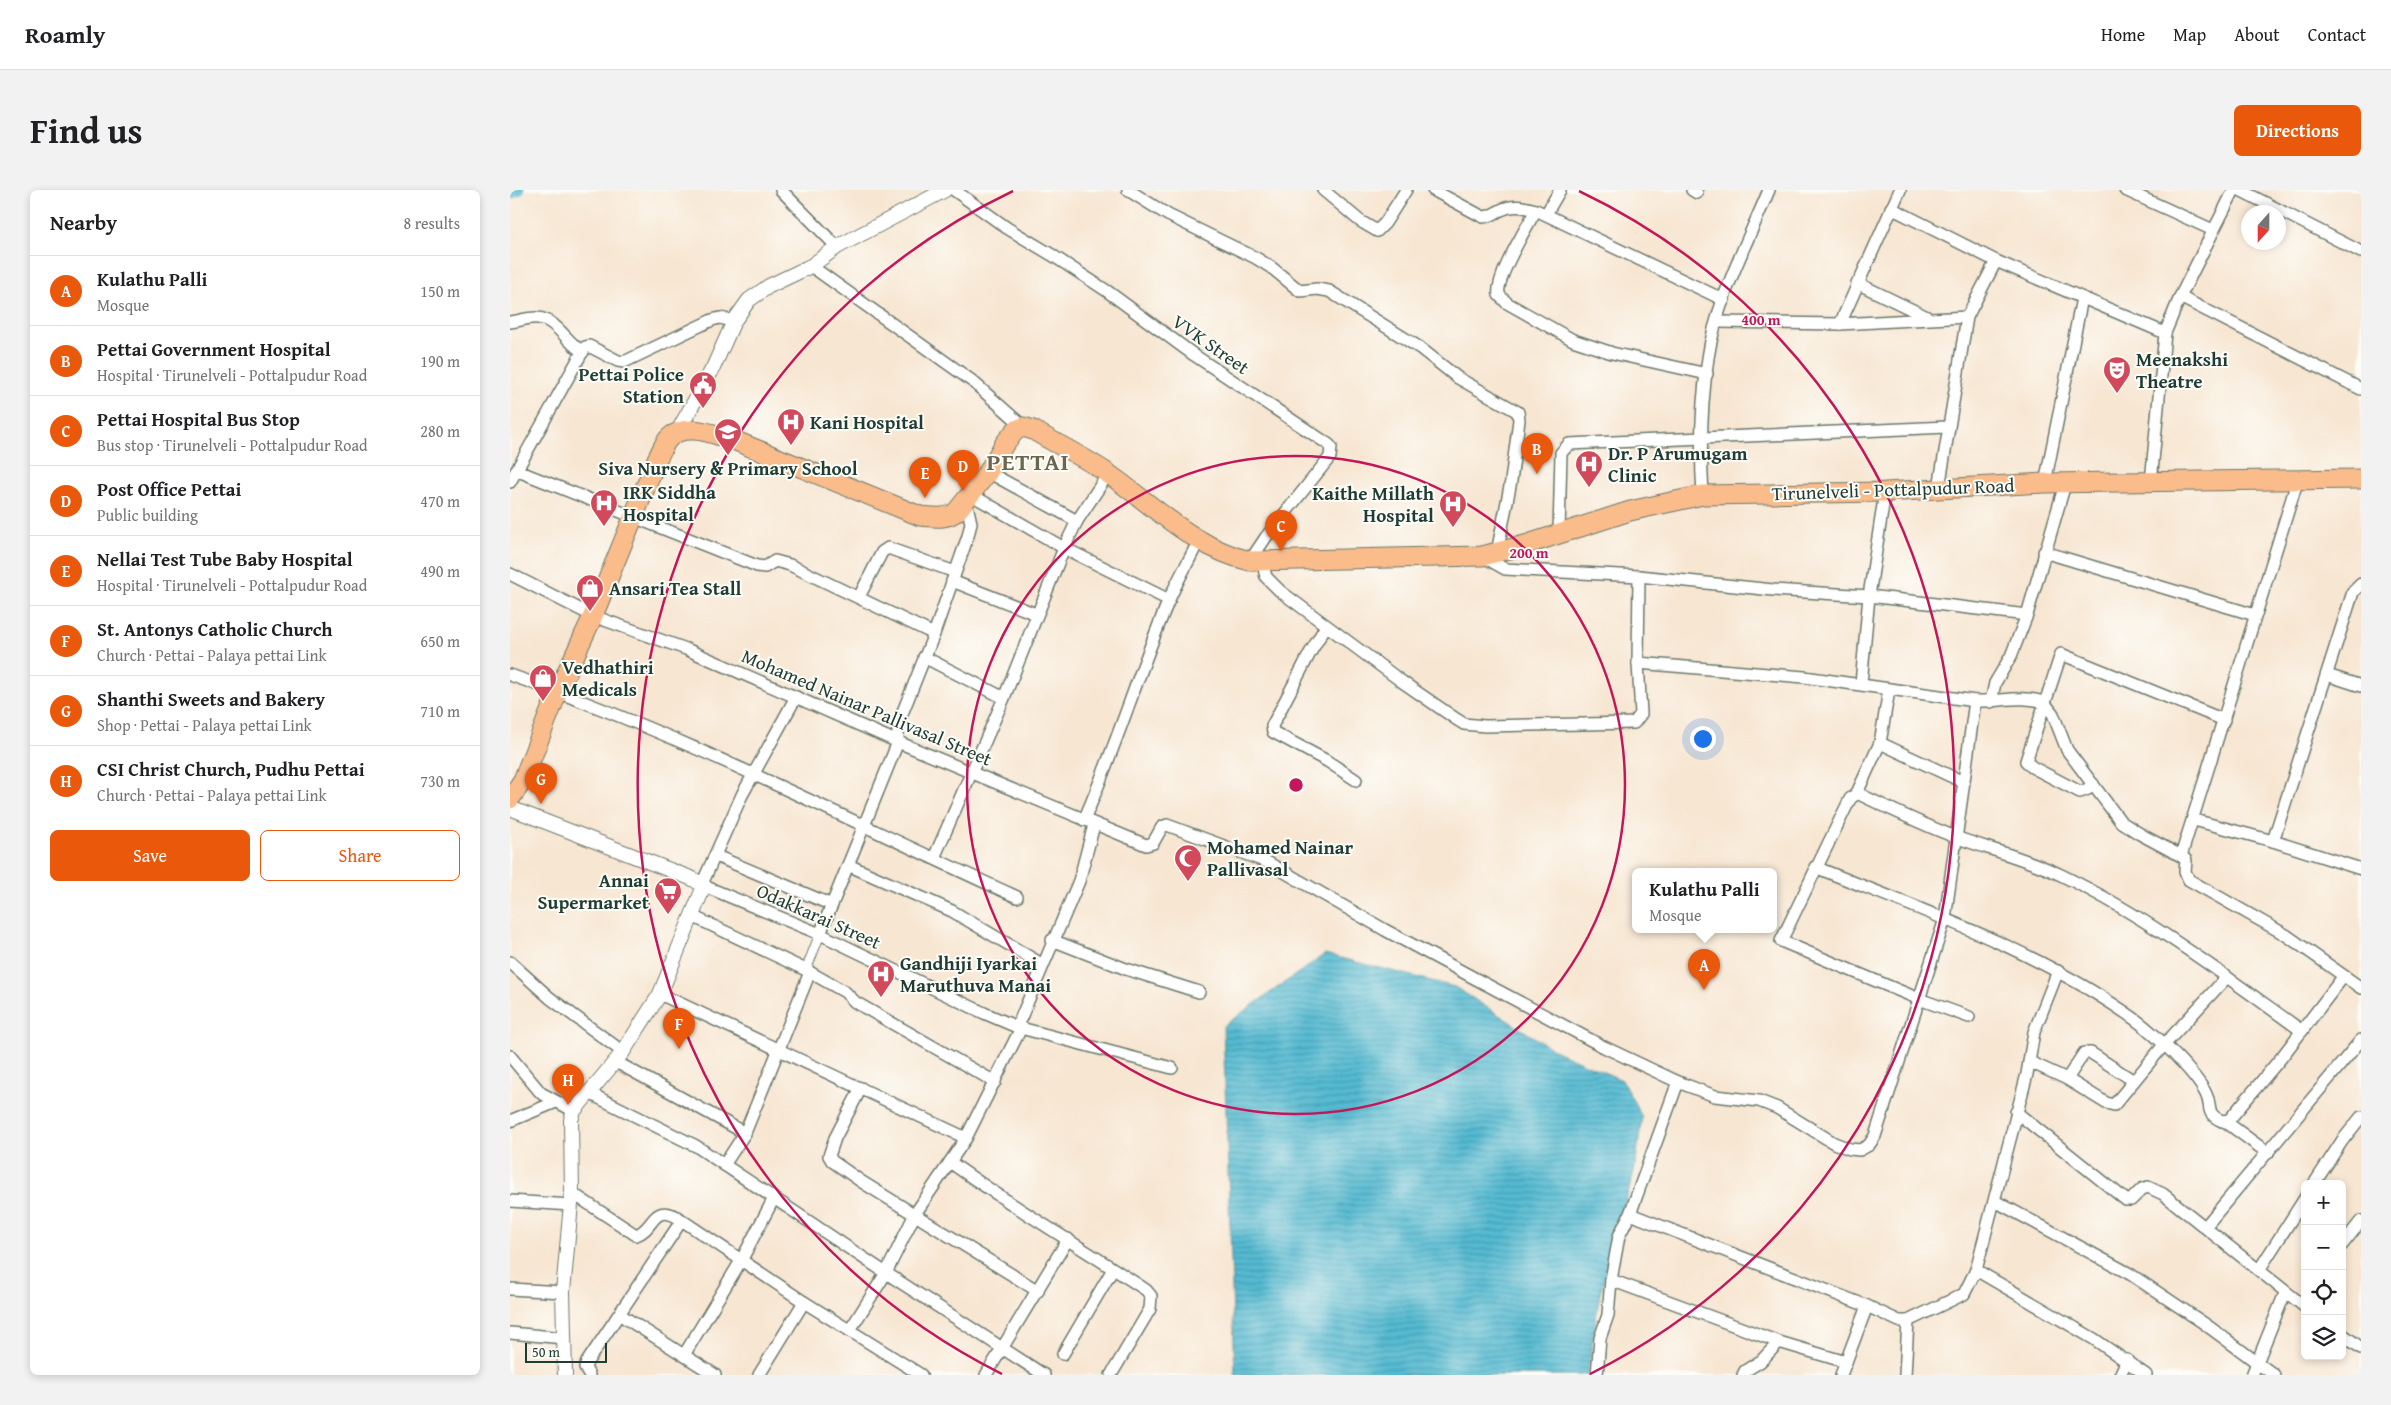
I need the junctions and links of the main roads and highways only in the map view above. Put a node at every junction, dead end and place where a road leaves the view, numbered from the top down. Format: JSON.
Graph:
{"nodes":[{"id":1,"x":2361,"y":480,"type":"edge"},
{"id":2,"x":510,"y":799,"type":"edge"}],
"edges":[{"from":1,"to":2,"type":"main road","name":"Tirunelveli - Pottalpudur Road"}]}
